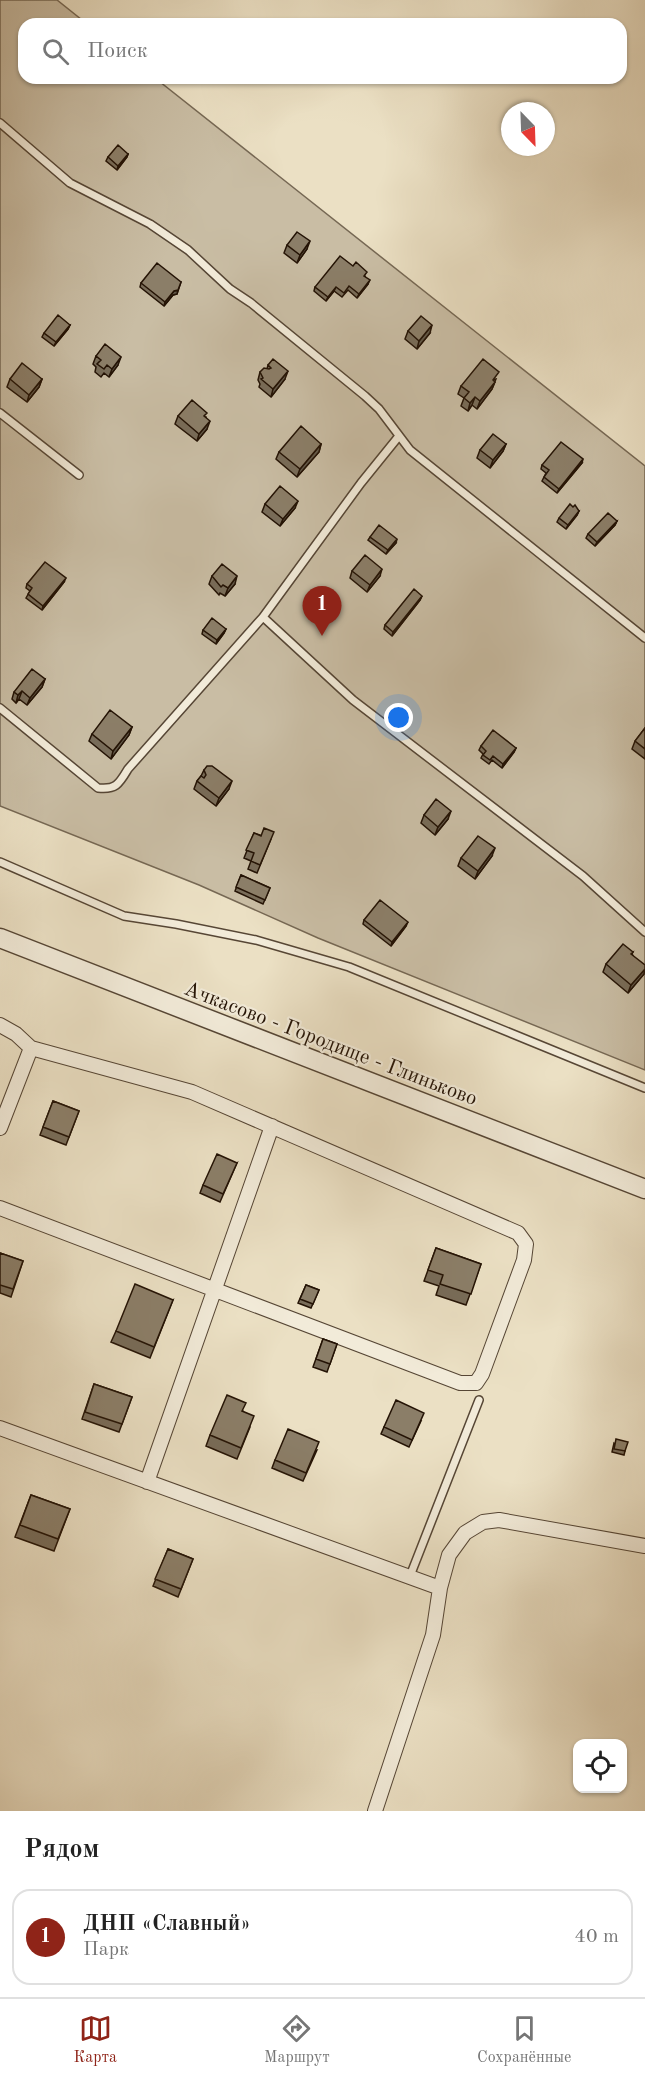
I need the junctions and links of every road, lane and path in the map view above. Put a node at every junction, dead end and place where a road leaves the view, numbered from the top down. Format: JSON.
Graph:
{"nodes":[{"id":1,"x":0,"y":123,"type":"edge"},
{"id":2,"x":0,"y":413,"type":"edge"},
{"id":3,"x":399,"y":436,"type":"junction"},
{"id":4,"x":79,"y":475,"type":"dead end"},
{"id":5,"x":262,"y":617,"type":"junction"},
{"id":6,"x":645,"y":638,"type":"edge"},
{"id":7,"x":0,"y":708,"type":"edge"},
{"id":8,"x":0,"y":862,"type":"edge"},
{"id":9,"x":645,"y":932,"type":"edge"},
{"id":10,"x":0,"y":938,"type":"edge"},
{"id":11,"x":0,"y":1025,"type":"edge"},
{"id":12,"x":31,"y":1048,"type":"junction"},
{"id":13,"x":645,"y":1088,"type":"edge"},
{"id":14,"x":272,"y":1126,"type":"junction"},
{"id":15,"x":0,"y":1128,"type":"edge"},
{"id":16,"x":645,"y":1189,"type":"edge"},
{"id":17,"x":0,"y":1208,"type":"edge"},
{"id":18,"x":215,"y":1289,"type":"junction"},
{"id":19,"x":479,"y":1400,"type":"dead end"},
{"id":20,"x":0,"y":1428,"type":"edge"},
{"id":21,"x":147,"y":1482,"type":"junction"},
{"id":22,"x":645,"y":1546,"type":"edge"},
{"id":23,"x":410,"y":1576,"type":"junction"},
{"id":24,"x":440,"y":1588,"type":"junction"},
{"id":25,"x":375,"y":1811,"type":"edge"}],
"edges":[{"from":1,"to":3,"type":"lane"},
{"from":2,"to":4,"type":"lane"},
{"from":3,"to":5,"type":"lane"},
{"from":3,"to":6,"type":"lane"},
{"from":5,"to":7,"type":"lane"},
{"from":5,"to":9,"type":"lane"},
{"from":8,"to":13,"type":"lane"},
{"from":10,"to":16,"type":"street","name":"Ачкасово - Городище - Глиньково"},
{"from":11,"to":12,"type":"street"},
{"from":12,"to":14,"type":"street"},
{"from":12,"to":15,"type":"street"},
{"from":14,"to":18,"type":"street"},
{"from":14,"to":18,"type":"street"},
{"from":17,"to":18,"type":"street"},
{"from":18,"to":21,"type":"street"},
{"from":19,"to":23,"type":"lane"},
{"from":20,"to":21,"type":"street"},
{"from":21,"to":23,"type":"street"},
{"from":22,"to":24,"type":"street"},
{"from":23,"to":24,"type":"street"},
{"from":24,"to":25,"type":"street"}]}
